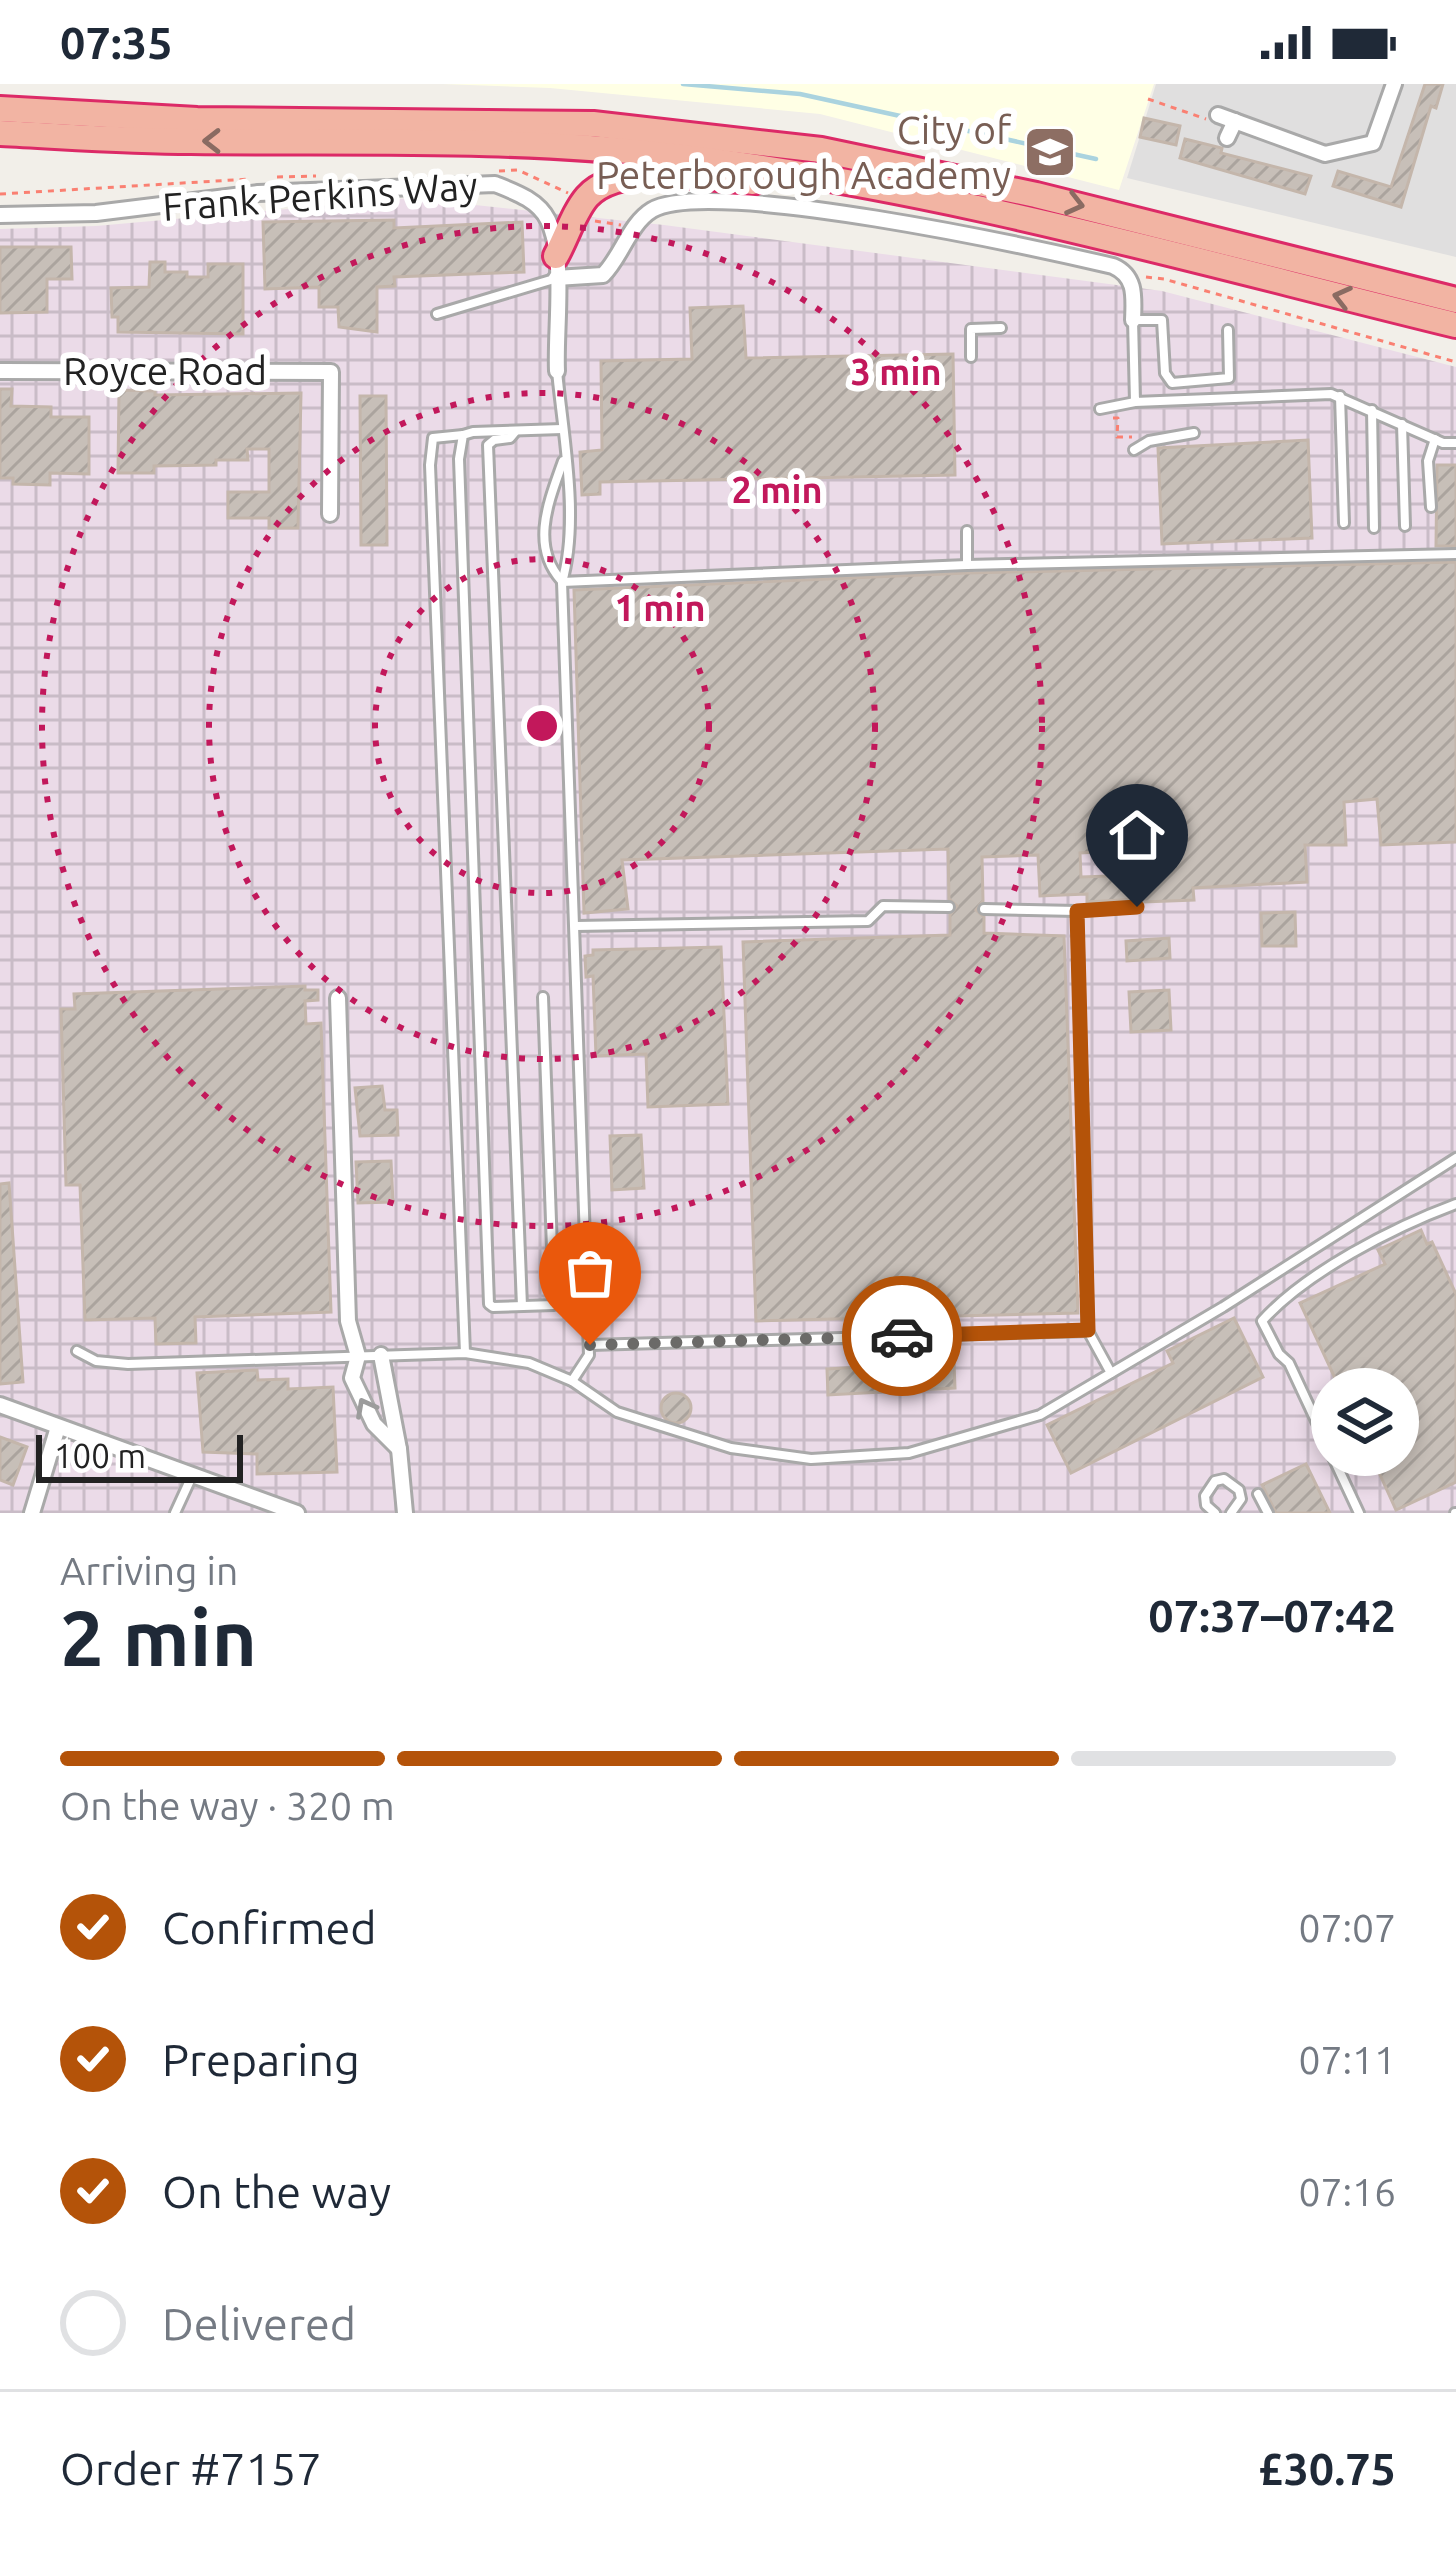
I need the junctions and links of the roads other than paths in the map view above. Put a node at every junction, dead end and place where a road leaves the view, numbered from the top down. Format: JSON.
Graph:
{"nodes":[{"id":1,"x":1394,"y":84,"type":"edge"},
{"id":2,"x":0,"y":109,"type":"edge"},
{"id":3,"x":1218,"y":115,"type":"road end"},
{"id":4,"x":1235,"y":121,"type":"junction"},
{"id":5,"x":0,"y":133,"type":"edge"},
{"id":6,"x":1228,"y":138,"type":"dead end"},
{"id":7,"x":963,"y":203,"type":"junction"},
{"id":8,"x":0,"y":215,"type":"edge"},
{"id":9,"x":556,"y":267,"type":"junction"},
{"id":10,"x":1456,"y":300,"type":"edge"},
{"id":11,"x":437,"y":314,"type":"dead end"},
{"id":12,"x":1133,"y":320,"type":"junction"},
{"id":13,"x":1456,"y":325,"type":"edge"},
{"id":14,"x":1001,"y":328,"type":"dead end"},
{"id":15,"x":1228,"y":330,"type":"dead end"},
{"id":16,"x":971,"y":357,"type":"dead end"},
{"id":17,"x":0,"y":371,"type":"edge"},
{"id":18,"x":557,"y":371,"type":"joint"},
{"id":19,"x":1340,"y":396,"type":"junction"},
{"id":20,"x":1135,"y":402,"type":"junction"},
{"id":21,"x":1100,"y":409,"type":"dead end"},
{"id":22,"x":1372,"y":410,"type":"junction"},
{"id":23,"x":1402,"y":424,"type":"junction"},
{"id":24,"x":562,"y":428,"type":"junction"},
{"id":25,"x":515,"y":430,"type":"junction"},
{"id":26,"x":1194,"y":433,"type":"dead end"},
{"id":27,"x":464,"y":435,"type":"junction"},
{"id":28,"x":1435,"y":439,"type":"junction"},
{"id":29,"x":1456,"y":442,"type":"edge"},
{"id":30,"x":1134,"y":450,"type":"dead end"},
{"id":31,"x":565,"y":456,"type":"junction"},
{"id":32,"x":1431,"y":507,"type":"dead end"},
{"id":33,"x":330,"y":514,"type":"dead end"},
{"id":34,"x":1344,"y":523,"type":"dead end"},
{"id":35,"x":1406,"y":526,"type":"dead end"},
{"id":36,"x":1374,"y":528,"type":"dead end"},
{"id":37,"x":967,"y":531,"type":"dead end"},
{"id":38,"x":1456,"y":554,"type":"edge"},
{"id":39,"x":967,"y":565,"type":"junction"},
{"id":40,"x":562,"y":581,"type":"junction"},
{"id":41,"x":949,"y":907,"type":"dead end"},
{"id":42,"x":1137,"y":907,"type":"dead end"},
{"id":43,"x":984,"y":909,"type":"dead end"},
{"id":44,"x":1077,"y":911,"type":"junction"},
{"id":45,"x":576,"y":926,"type":"junction"},
{"id":46,"x":543,"y":997,"type":"dead end"},
{"id":47,"x":338,"y":998,"type":"dead end"},
{"id":48,"x":1456,"y":1158,"type":"edge"},
{"id":49,"x":1456,"y":1204,"type":"edge"},
{"id":50,"x":522,"y":1306,"type":"junction"},
{"id":51,"x":1088,"y":1330,"type":"junction"},
{"id":52,"x":590,"y":1345,"type":"junction"},
{"id":53,"x":77,"y":1351,"type":"dead end"},
{"id":54,"x":465,"y":1353,"type":"junction"},
{"id":55,"x":381,"y":1355,"type":"junction"},
{"id":56,"x":358,"y":1356,"type":"junction"},
{"id":57,"x":1111,"y":1373,"type":"junction"},
{"id":58,"x":572,"y":1381,"type":"junction"},
{"id":59,"x":0,"y":1406,"type":"edge"},
{"id":60,"x":58,"y":1427,"type":"junction"},
{"id":61,"x":399,"y":1449,"type":"junction"},
{"id":62,"x":192,"y":1476,"type":"junction"},
{"id":63,"x":1258,"y":1494,"type":"dead end"},
{"id":64,"x":32,"y":1513,"type":"edge"},
{"id":65,"x":175,"y":1513,"type":"edge"},
{"id":66,"x":297,"y":1513,"type":"edge"},
{"id":67,"x":405,"y":1513,"type":"edge"},
{"id":68,"x":1215,"y":1513,"type":"edge"},
{"id":69,"x":1231,"y":1513,"type":"edge"},
{"id":70,"x":1268,"y":1513,"type":"edge"},
{"id":71,"x":1359,"y":1513,"type":"edge"}],
"edges":[{"from":1,"to":4,"type":"street"},
{"from":2,"to":10,"type":"highway","one_way":true},
{"from":3,"to":4,"type":"street"},
{"from":4,"to":6,"type":"street"},
{"from":7,"to":5,"type":"highway","one_way":true},
{"from":7,"to":9,"type":"highway"},
{"from":13,"to":7,"type":"highway","one_way":true},
{"from":8,"to":9,"type":"street","name":"Frank Perkins Way"},
{"from":9,"to":11,"type":"lane"},
{"from":9,"to":12,"type":"street"},
{"from":9,"to":18,"type":"street","name":"Frank Perkins Way"},
{"from":12,"to":15,"type":"lane"},
{"from":12,"to":20,"type":"lane"},
{"from":14,"to":16,"type":"lane"},
{"from":17,"to":33,"type":"street","name":"Royce Road"},
{"from":18,"to":24,"type":"lane"},
{"from":19,"to":20,"type":"lane"},
{"from":19,"to":22,"type":"lane"},
{"from":19,"to":34,"type":"lane"},
{"from":20,"to":21,"type":"lane"},
{"from":22,"to":23,"type":"lane"},
{"from":22,"to":36,"type":"lane"},
{"from":23,"to":28,"type":"lane"},
{"from":23,"to":35,"type":"lane"},
{"from":24,"to":25,"type":"lane"},
{"from":24,"to":31,"type":"lane"},
{"from":25,"to":27,"type":"lane"},
{"from":25,"to":50,"type":"lane"},
{"from":26,"to":30,"type":"lane"},
{"from":27,"to":50,"type":"lane"},
{"from":27,"to":54,"type":"lane"},
{"from":28,"to":29,"type":"lane"},
{"from":28,"to":32,"type":"lane"},
{"from":31,"to":40,"type":"lane"},
{"from":31,"to":40,"type":"lane"},
{"from":37,"to":39,"type":"lane"},
{"from":38,"to":39,"type":"lane"},
{"from":39,"to":40,"type":"lane"},
{"from":40,"to":45,"type":"lane"},
{"from":41,"to":45,"type":"lane"},
{"from":42,"to":44,"type":"lane"},
{"from":43,"to":44,"type":"lane"},
{"from":44,"to":51,"type":"lane"},
{"from":45,"to":52,"type":"lane"},
{"from":46,"to":50,"type":"lane"},
{"from":47,"to":56,"type":"street"},
{"from":48,"to":57,"type":"lane"},
{"from":49,"to":71,"type":"lane"},
{"from":51,"to":52,"type":"lane"},
{"from":51,"to":57,"type":"lane"},
{"from":52,"to":58,"type":"lane"},
{"from":53,"to":56,"type":"lane"},
{"from":54,"to":55,"type":"lane"},
{"from":54,"to":58,"type":"lane"},
{"from":55,"to":56,"type":"lane"},
{"from":55,"to":61,"type":"street"},
{"from":61,"to":56,"type":"street","one_way":true},
{"from":57,"to":58,"type":"lane"},
{"from":59,"to":60,"type":"street"},
{"from":60,"to":62,"type":"street"},
{"from":60,"to":64,"type":"street"},
{"from":61,"to":67,"type":"street"},
{"from":62,"to":65,"type":"lane"},
{"from":62,"to":66,"type":"street"},
{"from":63,"to":70,"type":"lane"},
{"from":68,"to":69,"type":"lane"}]}
